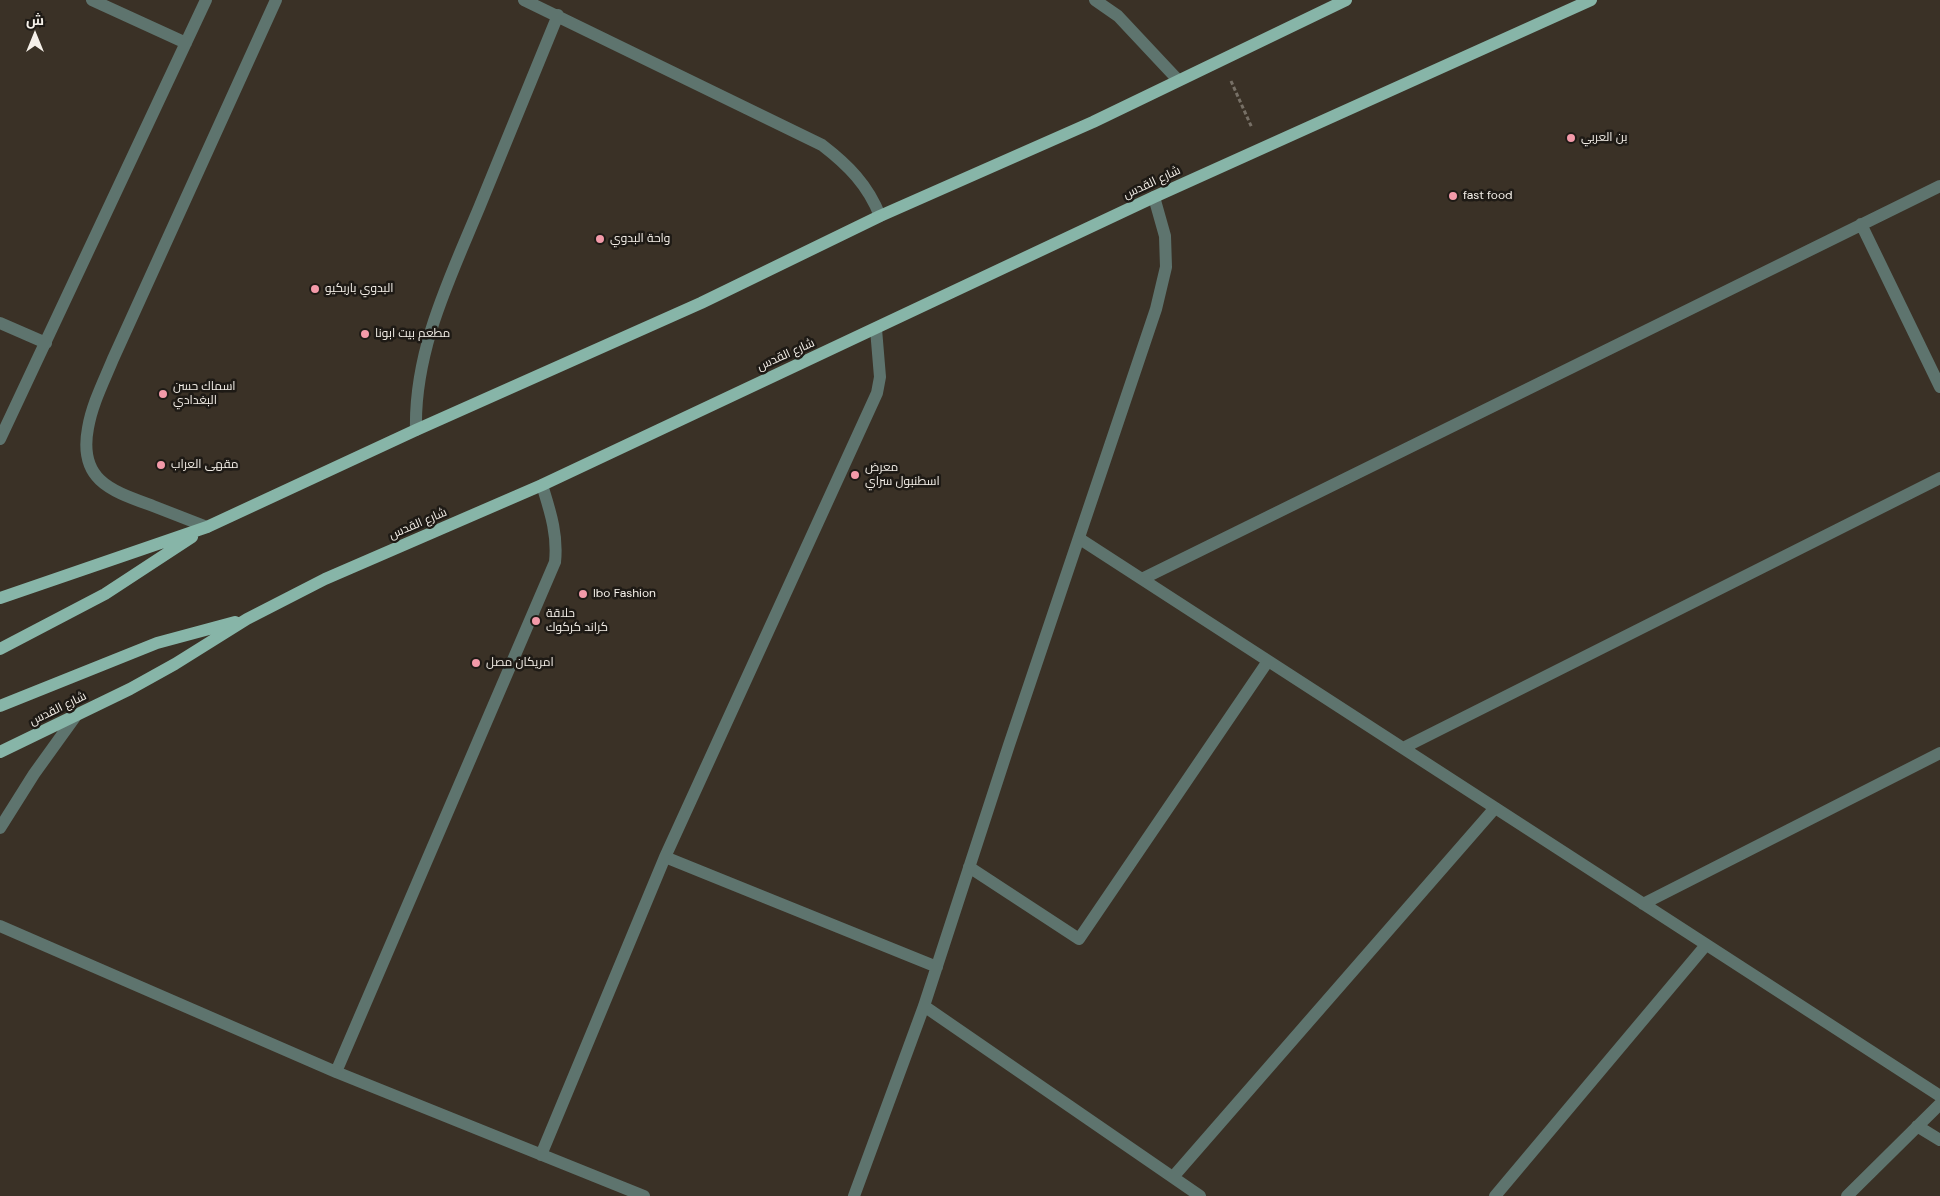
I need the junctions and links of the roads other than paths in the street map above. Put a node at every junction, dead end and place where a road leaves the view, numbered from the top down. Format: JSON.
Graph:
{"nodes":[{"id":1,"x":92,"y":0,"type":"edge"},
{"id":2,"x":206,"y":0,"type":"edge"},
{"id":3,"x":276,"y":0,"type":"edge"},
{"id":4,"x":524,"y":0,"type":"edge"},
{"id":5,"x":1095,"y":0,"type":"edge"},
{"id":6,"x":1346,"y":0,"type":"edge"},
{"id":7,"x":1591,"y":0,"type":"edge"},
{"id":8,"x":558,"y":15,"type":"junction"},
{"id":9,"x":186,"y":43,"type":"junction"},
{"id":10,"x":1178,"y":80,"type":"junction"},
{"id":11,"x":1940,"y":186,"type":"edge"},
{"id":12,"x":1154,"y":197,"type":"junction"},
{"id":13,"x":880,"y":216,"type":"junction"},
{"id":14,"x":1862,"y":224,"type":"junction"},
{"id":15,"x":0,"y":323,"type":"edge"},
{"id":16,"x":876,"y":329,"type":"junction"},
{"id":17,"x":46,"y":343,"type":"junction"},
{"id":18,"x":1940,"y":388,"type":"edge"},
{"id":19,"x":416,"y":430,"type":"junction"},
{"id":20,"x":0,"y":439,"type":"edge"},
{"id":21,"x":1940,"y":478,"type":"edge"},
{"id":22,"x":542,"y":485,"type":"junction"},
{"id":23,"x":207,"y":527,"type":"junction"},
{"id":24,"x":1080,"y":539,"type":"junction"},
{"id":25,"x":1142,"y":579,"type":"junction"},
{"id":26,"x":0,"y":598,"type":"edge"},
{"id":27,"x":247,"y":619,"type":"junction"},
{"id":28,"x":0,"y":649,"type":"edge"},
{"id":29,"x":1268,"y":661,"type":"junction"},
{"id":30,"x":0,"y":706,"type":"edge"},
{"id":31,"x":75,"y":717,"type":"junction"},
{"id":32,"x":1403,"y":748,"type":"junction"},
{"id":33,"x":0,"y":752,"type":"edge"},
{"id":34,"x":1940,"y":753,"type":"edge"},
{"id":35,"x":1495,"y":808,"type":"junction"},
{"id":36,"x":0,"y":828,"type":"edge"},
{"id":37,"x":665,"y":856,"type":"junction"},
{"id":38,"x":969,"y":867,"type":"junction"},
{"id":39,"x":1643,"y":904,"type":"junction"},
{"id":40,"x":0,"y":926,"type":"edge"},
{"id":41,"x":1706,"y":945,"type":"junction"},
{"id":42,"x":937,"y":967,"type":"junction"},
{"id":43,"x":924,"y":1006,"type":"junction"},
{"id":44,"x":336,"y":1072,"type":"junction"},
{"id":45,"x":1940,"y":1096,"type":"edge"},
{"id":46,"x":1940,"y":1104,"type":"edge"},
{"id":47,"x":1917,"y":1126,"type":"junction"},
{"id":48,"x":1940,"y":1140,"type":"edge"},
{"id":49,"x":541,"y":1155,"type":"junction"},
{"id":50,"x":1173,"y":1177,"type":"junction"},
{"id":51,"x":644,"y":1196,"type":"edge"},
{"id":52,"x":854,"y":1196,"type":"edge"},
{"id":53,"x":1200,"y":1196,"type":"edge"},
{"id":54,"x":1495,"y":1196,"type":"edge"},
{"id":55,"x":1846,"y":1196,"type":"edge"}],
"edges":[{"from":1,"to":9,"type":"street"},
{"from":2,"to":9,"type":"street"},
{"from":3,"to":23,"type":"street"},
{"from":4,"to":8,"type":"street"},
{"from":5,"to":10,"type":"street"},
{"from":6,"to":10,"type":"main road"},
{"from":7,"to":12,"type":"main road","name":"شارع القدس"},
{"from":8,"to":13,"type":"street"},
{"from":8,"to":19,"type":"street"},
{"from":9,"to":17,"type":"street"},
{"from":10,"to":13,"type":"main road"},
{"from":11,"to":14,"type":"street"},
{"from":12,"to":16,"type":"main road","name":"شارع القدس"},
{"from":12,"to":24,"type":"street"},
{"from":13,"to":19,"type":"main road"},
{"from":14,"to":18,"type":"street"},
{"from":14,"to":25,"type":"street"},
{"from":15,"to":17,"type":"street"},
{"from":16,"to":22,"type":"main road","name":"شارع القدس"},
{"from":16,"to":37,"type":"street"},
{"from":17,"to":20,"type":"street"},
{"from":19,"to":23,"type":"main road"},
{"from":21,"to":32,"type":"street"},
{"from":22,"to":27,"type":"main road","name":"شارع القدس"},
{"from":22,"to":44,"type":"street"},
{"from":23,"to":26,"type":"main road"},
{"from":23,"to":28,"type":"main road"},
{"from":24,"to":25,"type":"street"},
{"from":24,"to":38,"type":"street"},
{"from":25,"to":29,"type":"street"},
{"from":27,"to":30,"type":"main road"},
{"from":27,"to":31,"type":"main road","name":"شارع القدس"},
{"from":29,"to":32,"type":"street"},
{"from":29,"to":38,"type":"street"},
{"from":31,"to":33,"type":"main road","name":"شارع القدس"},
{"from":31,"to":36,"type":"street"},
{"from":32,"to":35,"type":"street"},
{"from":34,"to":39,"type":"street"},
{"from":35,"to":39,"type":"street"},
{"from":35,"to":50,"type":"street"},
{"from":37,"to":42,"type":"street"},
{"from":37,"to":49,"type":"street"},
{"from":38,"to":42,"type":"street"},
{"from":39,"to":41,"type":"street"},
{"from":40,"to":44,"type":"street"},
{"from":41,"to":45,"type":"street"},
{"from":41,"to":54,"type":"street"},
{"from":42,"to":43,"type":"street"},
{"from":43,"to":50,"type":"street"},
{"from":43,"to":52,"type":"street"},
{"from":44,"to":49,"type":"street"},
{"from":46,"to":47,"type":"street"},
{"from":47,"to":48,"type":"street"},
{"from":47,"to":55,"type":"street"},
{"from":49,"to":51,"type":"street"},
{"from":50,"to":53,"type":"street"}]}
